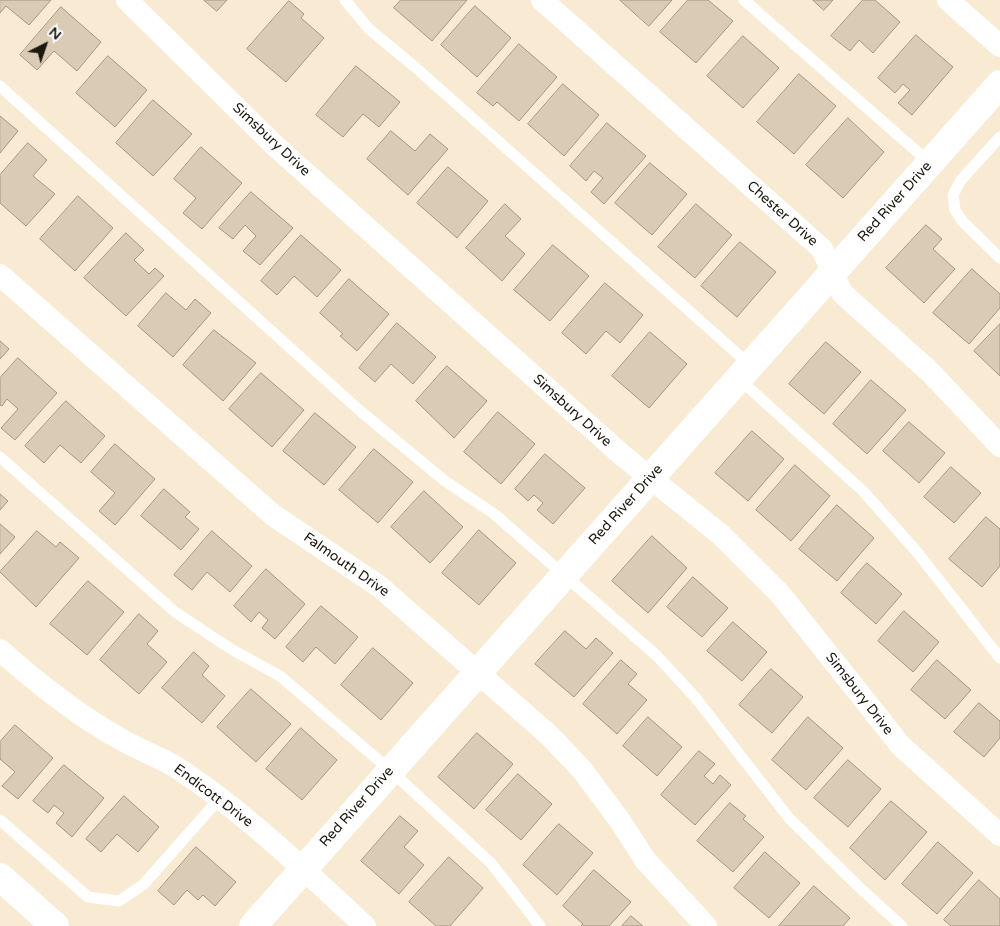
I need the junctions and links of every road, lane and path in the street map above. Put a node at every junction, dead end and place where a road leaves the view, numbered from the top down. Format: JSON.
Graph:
{"nodes":[{"id":1,"x":127,"y":0,"type":"edge"},
{"id":2,"x":345,"y":0,"type":"edge"},
{"id":3,"x":744,"y":0,"type":"edge"},
{"id":4,"x":948,"y":0,"type":"edge"},
{"id":5,"x":550,"y":3,"type":"edge"},
{"id":6,"x":1000,"y":46,"type":"edge"},
{"id":7,"x":1000,"y":84,"type":"edge"},
{"id":8,"x":0,"y":86,"type":"edge"},
{"id":9,"x":1000,"y":137,"type":"edge"},
{"id":10,"x":930,"y":163,"type":"junction"},
{"id":11,"x":1000,"y":258,"type":"edge"},
{"id":12,"x":833,"y":271,"type":"junction"},
{"id":13,"x":0,"y":275,"type":"edge"},
{"id":14,"x":744,"y":372,"type":"junction"},
{"id":15,"x":1000,"y":446,"type":"edge"},
{"id":16,"x":0,"y":457,"type":"edge"},
{"id":17,"x":651,"y":477,"type":"junction"},
{"id":18,"x":564,"y":575,"type":"junction"},
{"id":19,"x":0,"y":650,"type":"edge"},
{"id":20,"x":1000,"y":658,"type":"edge"},
{"id":21,"x":477,"y":672,"type":"junction"},
{"id":22,"x":390,"y":770,"type":"junction"},
{"id":23,"x":220,"y":798,"type":"junction"},
{"id":24,"x":0,"y":820,"type":"edge"},
{"id":25,"x":1000,"y":835,"type":"edge"},
{"id":26,"x":302,"y":869,"type":"junction"},
{"id":27,"x":0,"y":877,"type":"edge"},
{"id":28,"x":55,"y":926,"type":"edge"},
{"id":29,"x":253,"y":926,"type":"edge"},
{"id":30,"x":365,"y":926,"type":"edge"},
{"id":31,"x":540,"y":926,"type":"edge"},
{"id":32,"x":706,"y":926,"type":"edge"},
{"id":33,"x":902,"y":926,"type":"edge"}],
"edges":[{"from":1,"to":17,"type":"street","name":"Simsbury Drive"},
{"from":2,"to":14,"type":"lane"},
{"from":3,"to":10,"type":"lane"},
{"from":4,"to":6,"type":"street"},
{"from":5,"to":12,"type":"street","name":"Chester Drive"},
{"from":7,"to":10,"type":"street","name":"Red River Drive"},
{"from":8,"to":18,"type":"lane"},
{"from":9,"to":11,"type":"lane"},
{"from":10,"to":12,"type":"street","name":"Red River Drive"},
{"from":12,"to":14,"type":"street","name":"Red River Drive"},
{"from":12,"to":15,"type":"street","name":"Chester Drive"},
{"from":13,"to":21,"type":"street","name":"Falmouth Drive"},
{"from":14,"to":17,"type":"street","name":"Red River Drive"},
{"from":14,"to":20,"type":"lane"},
{"from":16,"to":22,"type":"lane"},
{"from":17,"to":18,"type":"street","name":"Red River Drive"},
{"from":17,"to":25,"type":"street","name":"Simsbury Drive"},
{"from":18,"to":21,"type":"street","name":"Red River Drive"},
{"from":18,"to":33,"type":"lane"},
{"from":19,"to":23,"type":"street","name":"Endicott Drive"},
{"from":21,"to":22,"type":"street","name":"Red River Drive"},
{"from":21,"to":32,"type":"street","name":"Falmouth Drive"},
{"from":22,"to":26,"type":"street","name":"Red River Drive"},
{"from":22,"to":31,"type":"lane"},
{"from":23,"to":24,"type":"lane"},
{"from":23,"to":26,"type":"street","name":"Endicott Drive"},
{"from":26,"to":29,"type":"street","name":"Red River Drive"},
{"from":26,"to":30,"type":"street","name":"Endicott Drive"},
{"from":27,"to":28,"type":"street"}]}
